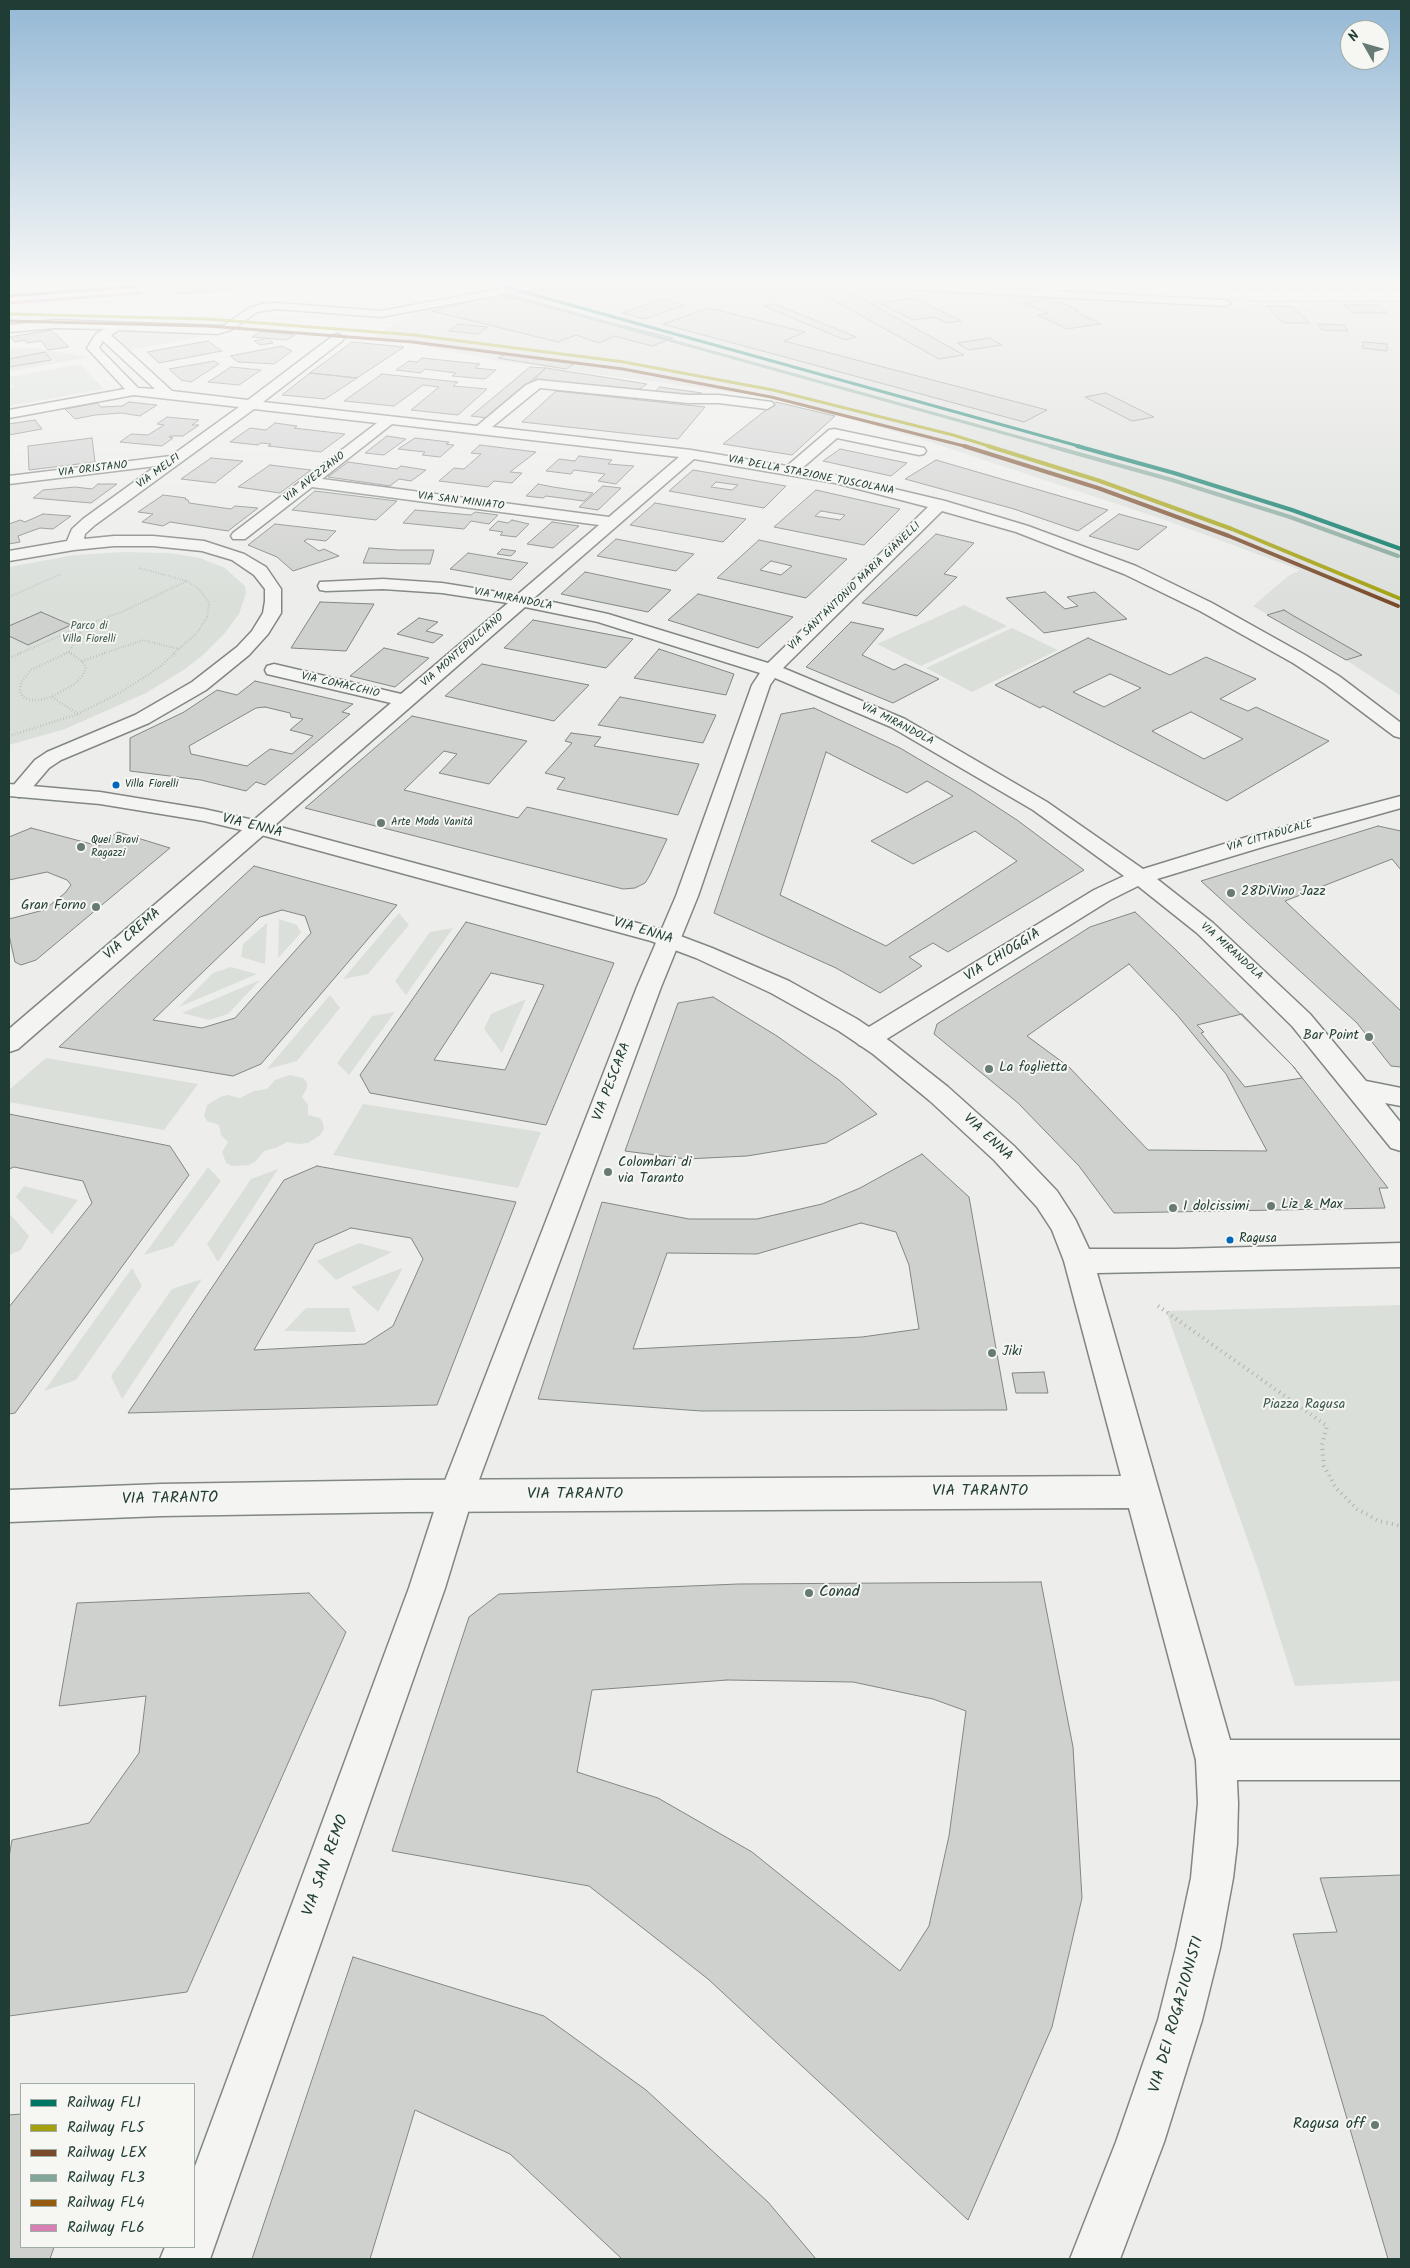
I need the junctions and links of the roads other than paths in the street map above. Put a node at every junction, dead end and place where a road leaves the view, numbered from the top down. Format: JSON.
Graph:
{"nodes":[{"id":1,"x":129,"y":392,"type":"edge"},
{"id":2,"x":143,"y":392,"type":"edge"},
{"id":3,"x":164,"y":392,"type":"edge"},
{"id":4,"x":268,"y":392,"type":"edge"},
{"id":5,"x":526,"y":392,"type":"edge"},
{"id":6,"x":616,"y":392,"type":"edge"},
{"id":7,"x":166,"y":394,"type":"junction"},
{"id":8,"x":252,"y":404,"type":"junction"},
{"id":9,"x":766,"y":405,"type":"dead end"},
{"id":10,"x":9,"y":414,"type":"edge"},
{"id":11,"x":390,"y":419,"type":"junction"},
{"id":12,"x":480,"y":430,"type":"junction"},
{"id":13,"x":919,"y":451,"type":"dead end"},
{"id":14,"x":691,"y":454,"type":"junction"},
{"id":15,"x":176,"y":460,"type":"junction"},
{"id":16,"x":791,"y":470,"type":"junction"},
{"id":17,"x":9,"y":480,"type":"edge"},
{"id":18,"x":310,"y":482,"type":"junction"},
{"id":19,"x":940,"y":504,"type":"junction"},
{"id":20,"x":612,"y":522,"type":"junction"},
{"id":21,"x":239,"y":536,"type":"dead end"},
{"id":22,"x":74,"y":545,"type":"junction"},
{"id":23,"x":9,"y":556,"type":"edge"},
{"id":24,"x":326,"y":586,"type":"dead end"},
{"id":25,"x":521,"y":601,"type":"junction"},
{"id":26,"x":274,"y":670,"type":"dead end"},
{"id":27,"x":771,"y":670,"type":"junction"},
{"id":28,"x":406,"y":701,"type":"junction"},
{"id":29,"x":1401,"y":732,"type":"edge"},
{"id":30,"x":14,"y":790,"type":"edge"},
{"id":31,"x":1401,"y":802,"type":"edge"},
{"id":32,"x":258,"y":827,"type":"junction"},
{"id":33,"x":1140,"y":877,"type":"junction"},
{"id":34,"x":670,"y":940,"type":"junction"},
{"id":35,"x":868,"y":1039,"type":"junction"},
{"id":36,"x":9,"y":1043,"type":"edge"},
{"id":37,"x":1360,"y":1089,"type":"junction"},
{"id":38,"x":1401,"y":1097,"type":"edge"},
{"id":39,"x":1401,"y":1141,"type":"edge"},
{"id":40,"x":1401,"y":1255,"type":"edge"},
{"id":41,"x":1079,"y":1261,"type":"junction"},
{"id":42,"x":1142,"y":1492,"type":"junction"},
{"id":43,"x":456,"y":1496,"type":"junction"},
{"id":44,"x":9,"y":1506,"type":"edge"},
{"id":45,"x":1216,"y":1760,"type":"junction"},
{"id":46,"x":1401,"y":1760,"type":"edge"},
{"id":47,"x":195,"y":2231,"type":"edge"},
{"id":48,"x":1095,"y":2259,"type":"edge"}],
"edges":[{"from":1,"to":10,"type":"street","name":"VIA DELLA STAZIONE TUSCOLANA"},
{"from":2,"to":7,"type":"street","name":"VIA DELLA STAZIONE TUSCOLANA"},
{"from":3,"to":7,"type":"street"},
{"from":4,"to":8,"type":"street","name":"VIA MELFI"},
{"from":5,"to":12,"type":"street"},
{"from":6,"to":9,"type":"street"},
{"from":7,"to":8,"type":"street","name":"VIA DELLA STAZIONE TUSCOLANA"},
{"from":8,"to":11,"type":"street","name":"VIA DELLA STAZIONE TUSCOLANA"},
{"from":8,"to":15,"type":"street","name":"VIA MELFI"},
{"from":11,"to":12,"type":"street","name":"VIA DELLA STAZIONE TUSCOLANA"},
{"from":11,"to":18,"type":"street","name":"VIA AVEZZANO"},
{"from":12,"to":14,"type":"street","name":"VIA DELLA STAZIONE TUSCOLANA"},
{"from":13,"to":16,"type":"street"},
{"from":14,"to":16,"type":"street","name":"VIA DELLA STAZIONE TUSCOLANA"},
{"from":14,"to":20,"type":"street","name":"VIA MONTEPULCIANO"},
{"from":15,"to":17,"type":"street","name":"VIA ORISTANO"},
{"from":15,"to":22,"type":"street","name":"VIA MELFI"},
{"from":16,"to":19,"type":"street","name":"VIA DELLA STAZIONE TUSCOLANA"},
{"from":18,"to":20,"type":"street","name":"VIA SAN MINIATO"},
{"from":18,"to":21,"type":"street","name":"VIA AVEZZANO"},
{"from":19,"to":27,"type":"street","name":"VIA SANT'ANTONIO MARIA GIANELLI"},
{"from":19,"to":29,"type":"street","name":"VIA DELLA STAZIONE TUSCOLANA"},
{"from":20,"to":25,"type":"street","name":"VIA MONTEPULCIANO"},
{"from":22,"to":23,"type":"street"},
{"from":22,"to":30,"type":"street"},
{"from":24,"to":25,"type":"street","name":"VIA MIRANDOLA"},
{"from":25,"to":27,"type":"street","name":"VIA MIRANDOLA"},
{"from":25,"to":28,"type":"street","name":"VIA MONTEPULCIANO"},
{"from":26,"to":28,"type":"street","name":"VIA COMACCHIO"},
{"from":27,"to":33,"type":"street","name":"VIA MIRANDOLA"},
{"from":27,"to":34,"type":"street","name":"VIA PESCARA"},
{"from":28,"to":32,"type":"street","name":"VIA MONTEPULCIANO"},
{"from":30,"to":32,"type":"street","name":"VIA ENNA"},
{"from":31,"to":33,"type":"street","name":"VIA CITTADUCALE"},
{"from":32,"to":34,"type":"street","name":"VIA ENNA"},
{"from":32,"to":36,"type":"street","name":"VIA CREMA"},
{"from":33,"to":35,"type":"street","name":"VIA CHIOGGIA"},
{"from":33,"to":37,"type":"street","name":"VIA MIRANDOLA"},
{"from":34,"to":35,"type":"street","name":"VIA ENNA"},
{"from":34,"to":43,"type":"street","name":"VIA PESCARA"},
{"from":35,"to":41,"type":"street","name":"VIA ENNA"},
{"from":37,"to":38,"type":"street"},
{"from":37,"to":39,"type":"street"},
{"from":40,"to":41,"type":"street"},
{"from":41,"to":42,"type":"street"},
{"from":42,"to":43,"type":"street","name":"VIA TARANTO"},
{"from":42,"to":45,"type":"street"},
{"from":43,"to":44,"type":"street","name":"VIA TARANTO"},
{"from":43,"to":47,"type":"street","name":"VIA SAN REMO"},
{"from":45,"to":46,"type":"street"},
{"from":45,"to":48,"type":"street","name":"VIA DEI ROGAZIONISTI"}]}
